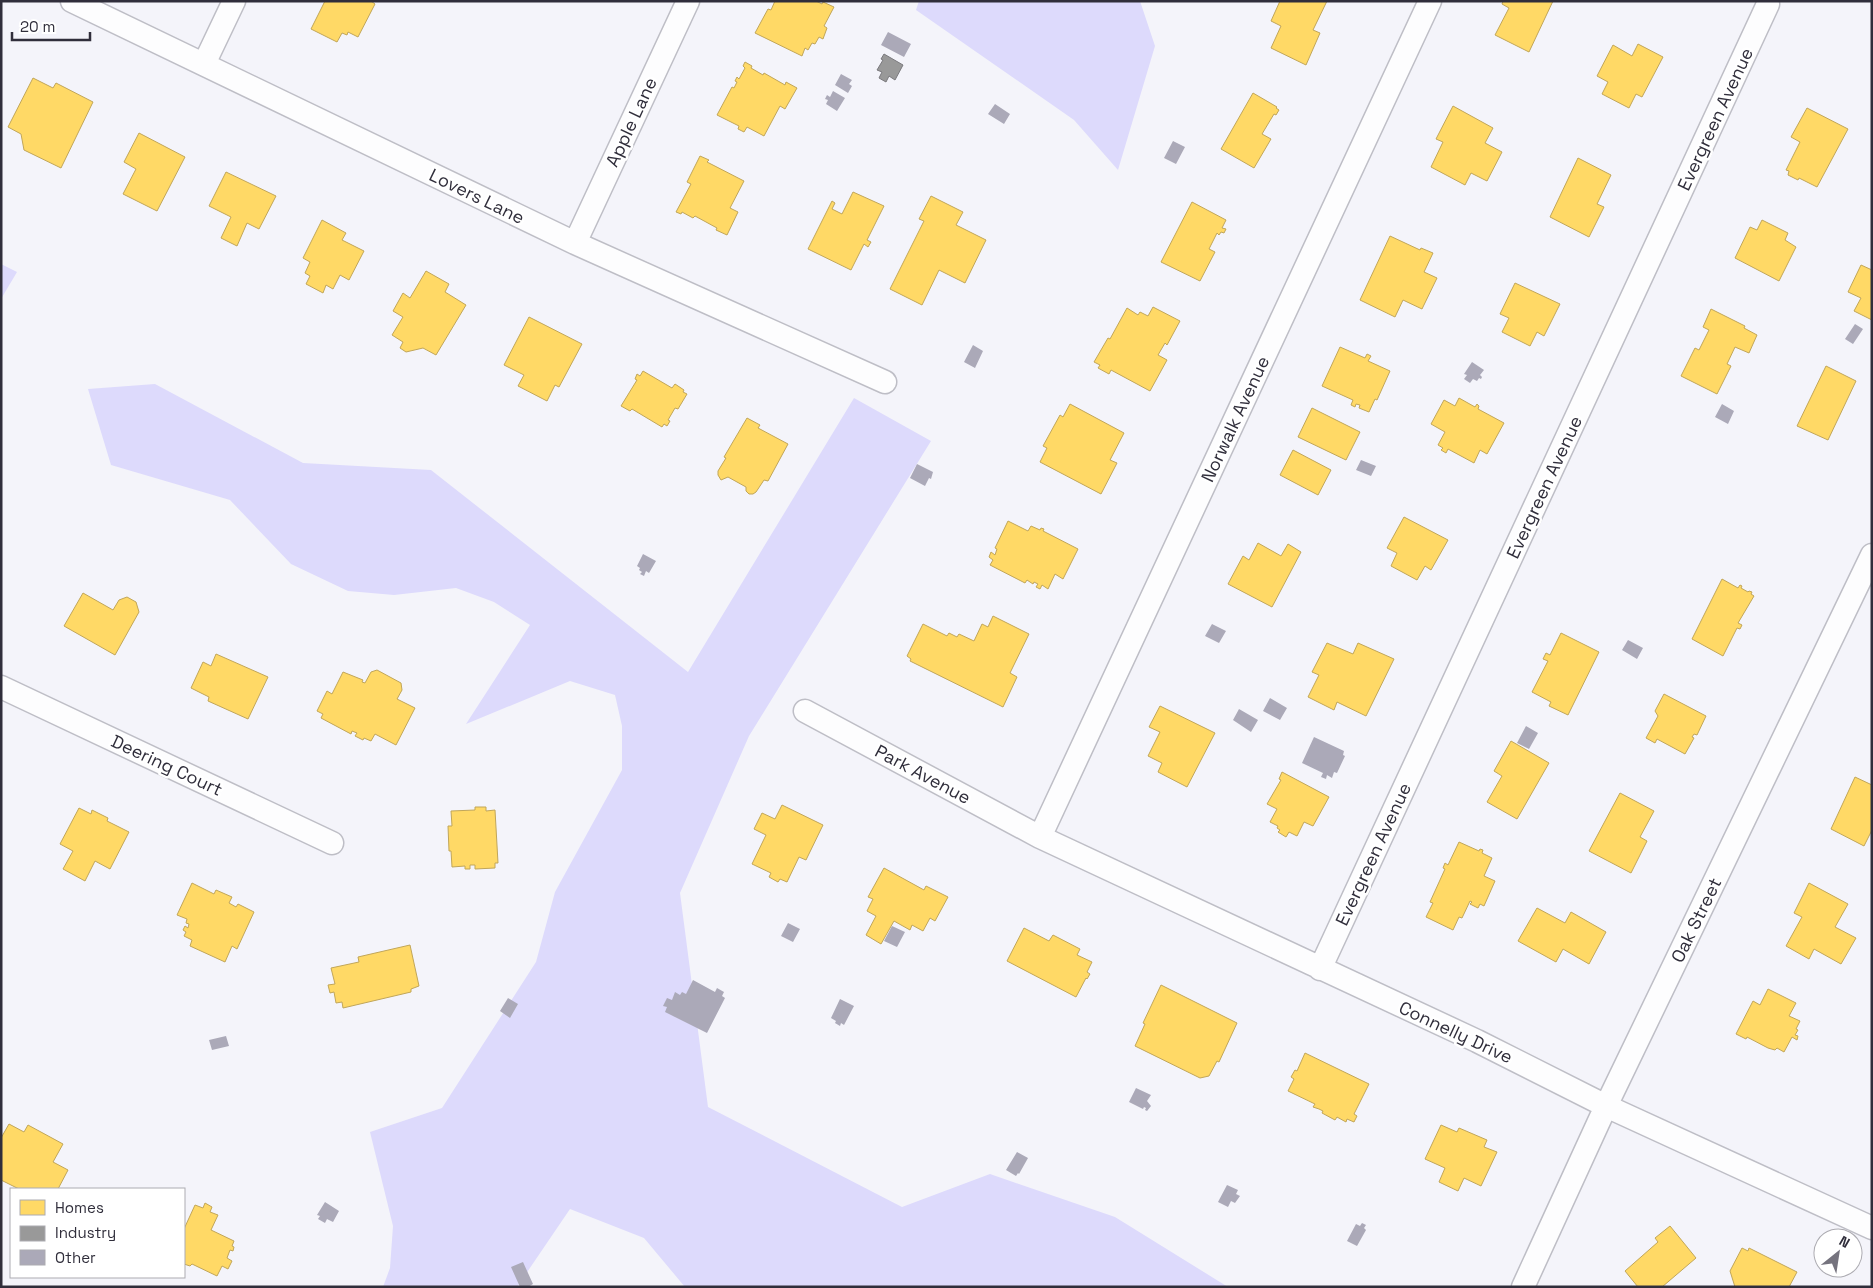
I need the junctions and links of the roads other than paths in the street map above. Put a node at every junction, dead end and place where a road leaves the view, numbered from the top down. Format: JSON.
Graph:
{"nodes":[{"id":1,"x":72,"y":1,"type":"edge"},
{"id":2,"x":234,"y":1,"type":"edge"},
{"id":3,"x":688,"y":1,"type":"edge"},
{"id":4,"x":1430,"y":1,"type":"edge"},
{"id":5,"x":1768,"y":4,"type":"dead end"},
{"id":6,"x":204,"y":64,"type":"junction"},
{"id":7,"x":575,"y":243,"type":"junction"},
{"id":8,"x":885,"y":382,"type":"dead end"},
{"id":9,"x":1872,"y":555,"type":"edge"},
{"id":10,"x":1,"y":687,"type":"edge"},
{"id":11,"x":805,"y":710,"type":"dead end"},
{"id":12,"x":1040,"y":837,"type":"junction"},
{"id":13,"x":332,"y":843,"type":"dead end"},
{"id":14,"x":1320,"y":969,"type":"junction"},
{"id":15,"x":1606,"y":1106,"type":"junction"},
{"id":16,"x":1872,"y":1228,"type":"edge"},
{"id":17,"x":1523,"y":1287,"type":"edge"}],
"edges":[{"from":1,"to":6,"type":"street","name":"Lovers Lane"},
{"from":2,"to":6,"type":"street"},
{"from":3,"to":7,"type":"street","name":"Apple Lane"},
{"from":4,"to":12,"type":"street","name":"Norwalk Avenue"},
{"from":5,"to":14,"type":"street","name":"Evergreen Avenue"},
{"from":6,"to":7,"type":"street","name":"Lovers Lane"},
{"from":7,"to":8,"type":"street","name":"Lovers Lane"},
{"from":9,"to":15,"type":"street","name":"Oak Street"},
{"from":10,"to":13,"type":"street","name":"Deering Court"},
{"from":11,"to":12,"type":"street","name":"Park Avenue"},
{"from":12,"to":14,"type":"street","name":"Connelly Drive"},
{"from":14,"to":15,"type":"street","name":"Connelly Drive"},
{"from":15,"to":16,"type":"street","name":"Connelly Drive"},
{"from":15,"to":17,"type":"street","name":"Oak Street"}]}
